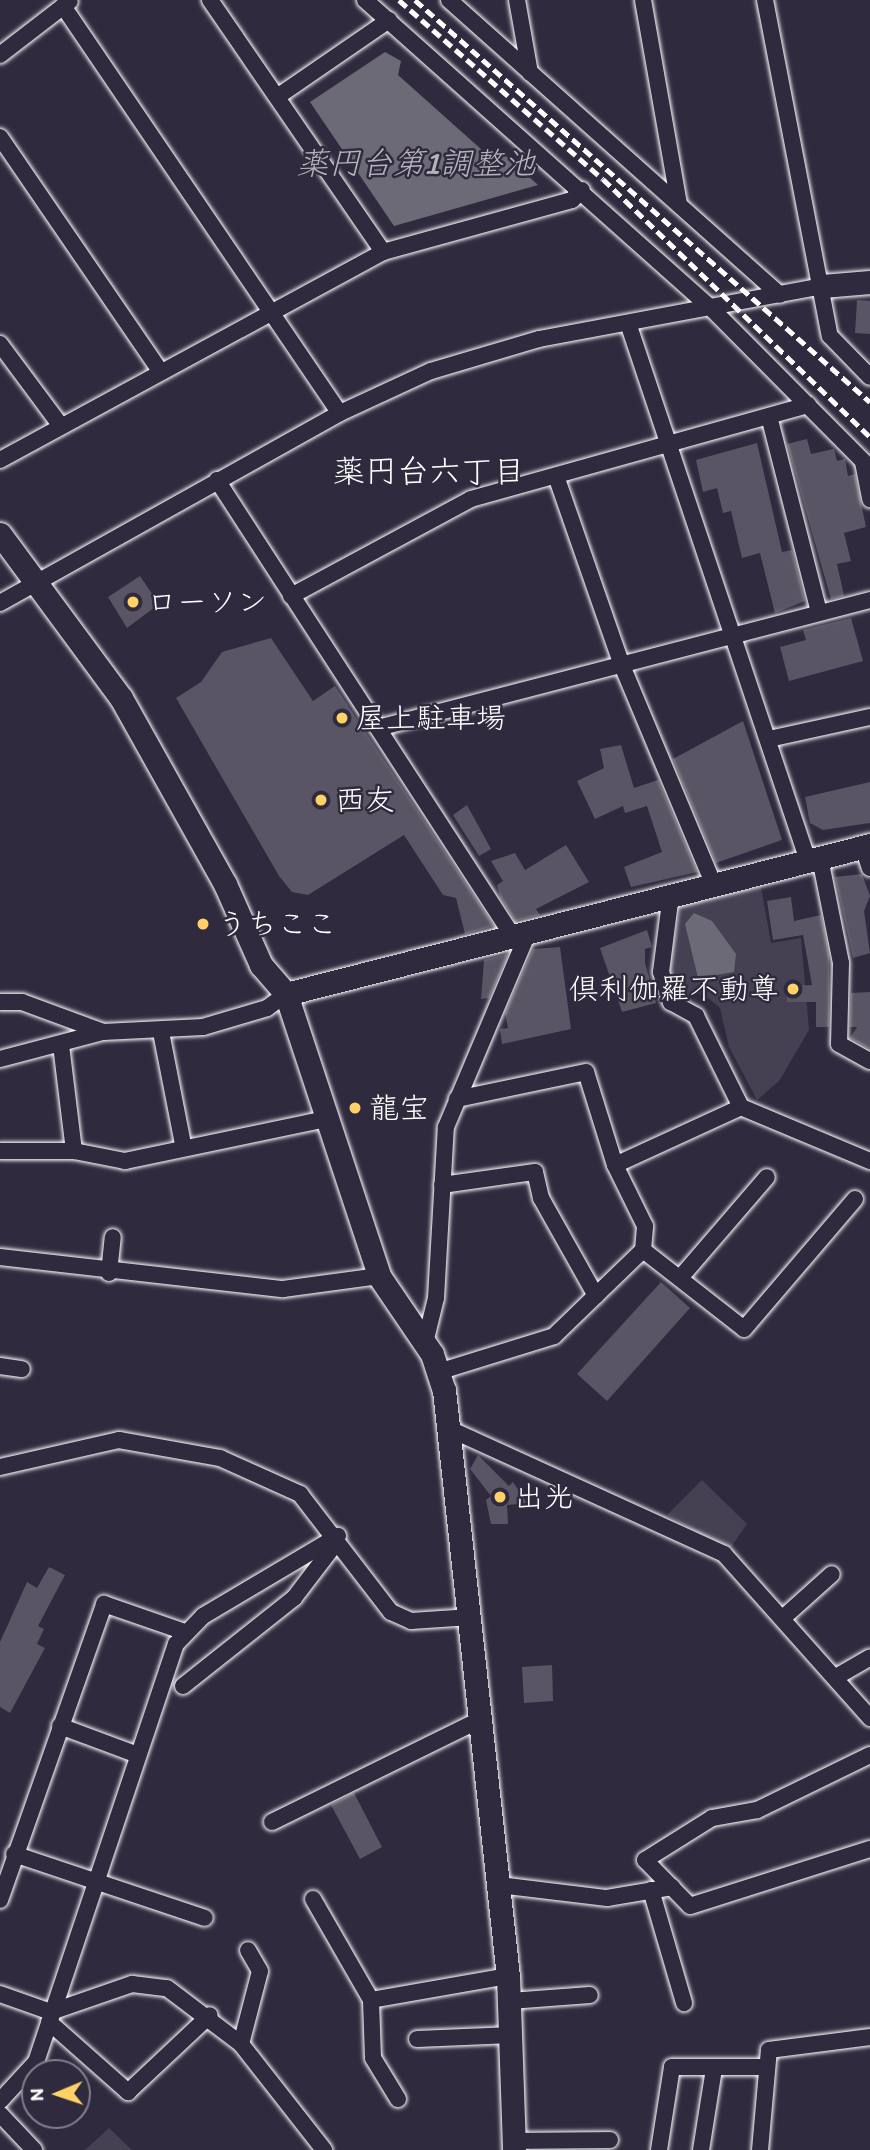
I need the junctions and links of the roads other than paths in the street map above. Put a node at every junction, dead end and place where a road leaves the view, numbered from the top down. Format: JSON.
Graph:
{"nodes":[{"id":1,"x":210,"y":0,"type":"edge"},
{"id":2,"x":365,"y":0,"type":"edge"},
{"id":3,"x":449,"y":0,"type":"edge"},
{"id":4,"x":517,"y":0,"type":"edge"},
{"id":5,"x":643,"y":0,"type":"edge"},
{"id":6,"x":765,"y":0,"type":"edge"},
{"id":7,"x":67,"y":3,"type":"edge"},
{"id":8,"x":389,"y":20,"type":"junction"},
{"id":9,"x":0,"y":55,"type":"edge"},
{"id":10,"x":530,"y":73,"type":"junction"},
{"id":11,"x":277,"y":97,"type":"junction"},
{"id":12,"x":0,"y":137,"type":"edge"},
{"id":13,"x":582,"y":190,"type":"junction"},
{"id":14,"x":679,"y":204,"type":"junction"},
{"id":15,"x":383,"y":252,"type":"junction"},
{"id":16,"x":870,"y":282,"type":"edge"},
{"id":17,"x":822,"y":286,"type":"junction"},
{"id":18,"x":780,"y":295,"type":"junction"},
{"id":19,"x":710,"y":307,"type":"junction"},
{"id":20,"x":270,"y":310,"type":"junction"},
{"id":21,"x":628,"y":323,"type":"junction"},
{"id":22,"x":0,"y":344,"type":"edge"},
{"id":23,"x":161,"y":372,"type":"junction"},
{"id":24,"x":870,"y":377,"type":"edge"},
{"id":25,"x":808,"y":405,"type":"junction"},
{"id":26,"x":340,"y":413,"type":"junction"},
{"id":27,"x":769,"y":421,"type":"junction"},
{"id":28,"x":61,"y":426,"type":"junction"},
{"id":29,"x":669,"y":443,"type":"junction"},
{"id":30,"x":0,"y":460,"type":"edge"},
{"id":31,"x":866,"y":465,"type":"edge"},
{"id":32,"x":556,"y":476,"type":"junction"},
{"id":33,"x":216,"y":480,"type":"junction"},
{"id":34,"x":870,"y":499,"type":"edge"},
{"id":35,"x":0,"y":534,"type":"edge"},
{"id":36,"x":36,"y":581,"type":"junction"},
{"id":37,"x":291,"y":596,"type":"junction"},
{"id":38,"x":870,"y":600,"type":"edge"},
{"id":39,"x":0,"y":603,"type":"edge"},
{"id":40,"x":819,"y":612,"type":"junction"},
{"id":41,"x":734,"y":633,"type":"junction"},
{"id":42,"x":621,"y":663,"type":"junction"},
{"id":43,"x":870,"y":717,"type":"edge"},
{"id":44,"x":379,"y":728,"type":"junction"},
{"id":45,"x":769,"y":739,"type":"junction"},
{"id":46,"x":868,"y":853,"type":"edge"},
{"id":47,"x":814,"y":860,"type":"junction"},
{"id":48,"x":714,"y":884,"type":"junction"},
{"id":49,"x":671,"y":894,"type":"junction"},
{"id":50,"x":521,"y":935,"type":"junction"},
{"id":51,"x":286,"y":994,"type":"junction"},
{"id":52,"x":0,"y":1002,"type":"edge"},
{"id":53,"x":103,"y":1032,"type":"junction"},
{"id":54,"x":161,"y":1032,"type":"junction"},
{"id":55,"x":61,"y":1045,"type":"junction"},
{"id":56,"x":0,"y":1059,"type":"edge"},
{"id":57,"x":870,"y":1061,"type":"edge"},
{"id":58,"x":457,"y":1099,"type":"junction"},
{"id":59,"x":741,"y":1107,"type":"junction"},
{"id":60,"x":330,"y":1118,"type":"junction"},
{"id":61,"x":183,"y":1144,"type":"junction"},
{"id":62,"x":0,"y":1151,"type":"edge"},
{"id":63,"x":74,"y":1151,"type":"junction"},
{"id":64,"x":870,"y":1161,"type":"edge"},
{"id":65,"x":615,"y":1166,"type":"junction"},
{"id":66,"x":767,"y":1177,"type":"dead end"},
{"id":67,"x":443,"y":1185,"type":"junction"},
{"id":68,"x":855,"y":1199,"type":"dead end"},
{"id":69,"x":113,"y":1237,"type":"dead end"},
{"id":70,"x":643,"y":1250,"type":"junction"},
{"id":71,"x":0,"y":1257,"type":"edge"},
{"id":72,"x":109,"y":1273,"type":"junction"},
{"id":73,"x":379,"y":1276,"type":"junction"},
{"id":74,"x":680,"y":1278,"type":"junction"},
{"id":75,"x":596,"y":1296,"type":"junction"},
{"id":76,"x":425,"y":1343,"type":"junction"},
{"id":77,"x":0,"y":1366,"type":"edge"},
{"id":78,"x":22,"y":1369,"type":"dead end"},
{"id":79,"x":438,"y":1372,"type":"junction"},
{"id":80,"x":452,"y":1430,"type":"junction"},
{"id":81,"x":0,"y":1466,"type":"edge"},
{"id":82,"x":339,"y":1537,"type":"junction"},
{"id":83,"x":832,"y":1574,"type":"dead end"},
{"id":84,"x":471,"y":1617,"type":"junction"},
{"id":85,"x":784,"y":1617,"type":"junction"},
{"id":86,"x":185,"y":1632,"type":"junction"},
{"id":87,"x":870,"y":1657,"type":"edge"},
{"id":88,"x":836,"y":1677,"type":"junction"},
{"id":89,"x":183,"y":1686,"type":"dead end"},
{"id":90,"x":870,"y":1718,"type":"edge"},
{"id":91,"x":479,"y":1720,"type":"junction"},
{"id":92,"x":60,"y":1726,"type":"junction"},
{"id":93,"x":138,"y":1755,"type":"junction"},
{"id":94,"x":870,"y":1755,"type":"edge"},
{"id":95,"x":272,"y":1822,"type":"dead end"},
{"id":96,"x":870,"y":1849,"type":"edge"},
{"id":97,"x":14,"y":1854,"type":"junction"},
{"id":98,"x":95,"y":1881,"type":"junction"},
{"id":99,"x":499,"y":1885,"type":"junction"},
{"id":100,"x":672,"y":1887,"type":"junction"},
{"id":101,"x":651,"y":1891,"type":"junction"},
{"id":102,"x":313,"y":1899,"type":"dead end"},
{"id":103,"x":0,"y":1900,"type":"edge"},
{"id":104,"x":205,"y":1918,"type":"dead end"},
{"id":105,"x":248,"y":1950,"type":"dead end"},
{"id":106,"x":508,"y":1976,"type":"junction"},
{"id":107,"x":0,"y":1994,"type":"edge"},
{"id":108,"x":590,"y":1995,"type":"dead end"},
{"id":109,"x":371,"y":2000,"type":"junction"},
{"id":110,"x":510,"y":2001,"type":"junction"},
{"id":111,"x":684,"y":2003,"type":"dead end"},
{"id":112,"x":210,"y":2015,"type":"junction"},
{"id":113,"x":50,"y":2017,"type":"junction"},
{"id":114,"x":512,"y":2035,"type":"junction"},
{"id":115,"x":870,"y":2037,"type":"edge"},
{"id":116,"x":417,"y":2039,"type":"dead end"},
{"id":117,"x":241,"y":2043,"type":"junction"},
{"id":118,"x":766,"y":2067,"type":"junction"},
{"id":119,"x":715,"y":2069,"type":"junction"},
{"id":120,"x":398,"y":2099,"type":"dead end"},
{"id":121,"x":0,"y":2101,"type":"edge"},
{"id":122,"x":0,"y":2114,"type":"edge"},
{"id":123,"x":610,"y":2140,"type":"dead end"},
{"id":124,"x":514,"y":2145,"type":"edge"},
{"id":125,"x":34,"y":2150,"type":"edge"},
{"id":126,"x":324,"y":2150,"type":"edge"},
{"id":127,"x":659,"y":2150,"type":"edge"},
{"id":128,"x":701,"y":2150,"type":"edge"},
{"id":129,"x":760,"y":2150,"type":"edge"}],
"edges":[{"from":1,"to":11,"type":"street"},
{"from":2,"to":8,"type":"street"},
{"from":3,"to":10,"type":"street"},
{"from":4,"to":10,"type":"street"},
{"from":5,"to":14,"type":"street"},
{"from":6,"to":17,"type":"street"},
{"from":7,"to":9,"type":"street"},
{"from":7,"to":20,"type":"street"},
{"from":8,"to":11,"type":"street"},
{"from":8,"to":13,"type":"street"},
{"from":10,"to":14,"type":"street"},
{"from":11,"to":15,"type":"street"},
{"from":12,"to":23,"type":"street"},
{"from":13,"to":15,"type":"street"},
{"from":13,"to":19,"type":"street"},
{"from":14,"to":18,"type":"street"},
{"from":15,"to":20,"type":"street"},
{"from":16,"to":17,"type":"street"},
{"from":17,"to":18,"type":"street"},
{"from":17,"to":24,"type":"street"},
{"from":18,"to":19,"type":"street"},
{"from":19,"to":21,"type":"street"},
{"from":19,"to":25,"type":"street"},
{"from":20,"to":23,"type":"street"},
{"from":20,"to":26,"type":"street"},
{"from":21,"to":26,"type":"street"},
{"from":21,"to":29,"type":"street"},
{"from":22,"to":28,"type":"street"},
{"from":23,"to":28,"type":"street"},
{"from":25,"to":27,"type":"street"},
{"from":25,"to":31,"type":"street"},
{"from":26,"to":33,"type":"street"},
{"from":27,"to":29,"type":"street"},
{"from":27,"to":40,"type":"street"},
{"from":28,"to":30,"type":"street"},
{"from":29,"to":32,"type":"street"},
{"from":29,"to":41,"type":"street"},
{"from":31,"to":34,"type":"street"},
{"from":32,"to":37,"type":"street"},
{"from":32,"to":42,"type":"street"},
{"from":33,"to":36,"type":"street"},
{"from":33,"to":37,"type":"street"},
{"from":35,"to":36,"type":"street"},
{"from":36,"to":39,"type":"street"},
{"from":36,"to":51,"type":"street"},
{"from":37,"to":44,"type":"street"},
{"from":38,"to":40,"type":"street"},
{"from":40,"to":41,"type":"street"},
{"from":41,"to":42,"type":"street"},
{"from":41,"to":45,"type":"street"},
{"from":42,"to":44,"type":"street"},
{"from":42,"to":48,"type":"street"},
{"from":43,"to":45,"type":"street"},
{"from":44,"to":50,"type":"street"},
{"from":45,"to":47,"type":"street"},
{"from":46,"to":47,"type":"street"},
{"from":47,"to":48,"type":"street"},
{"from":47,"to":57,"type":"street"},
{"from":48,"to":49,"type":"street"},
{"from":49,"to":50,"type":"street"},
{"from":49,"to":59,"type":"street"},
{"from":50,"to":51,"type":"street"},
{"from":50,"to":58,"type":"street"},
{"from":51,"to":54,"type":"street"},
{"from":51,"to":60,"type":"street"},
{"from":52,"to":53,"type":"street"},
{"from":53,"to":54,"type":"street"},
{"from":53,"to":55,"type":"street"},
{"from":54,"to":61,"type":"street"},
{"from":55,"to":56,"type":"street"},
{"from":55,"to":63,"type":"street"},
{"from":58,"to":65,"type":"street"},
{"from":58,"to":67,"type":"street"},
{"from":59,"to":64,"type":"street"},
{"from":59,"to":65,"type":"street"},
{"from":60,"to":61,"type":"street"},
{"from":60,"to":73,"type":"street"},
{"from":61,"to":63,"type":"street"},
{"from":62,"to":63,"type":"street"},
{"from":65,"to":70,"type":"street"},
{"from":66,"to":74,"type":"street"},
{"from":67,"to":75,"type":"street"},
{"from":67,"to":76,"type":"street"},
{"from":68,"to":74,"type":"street"},
{"from":69,"to":72,"type":"street"},
{"from":70,"to":74,"type":"street"},
{"from":70,"to":75,"type":"street"},
{"from":71,"to":72,"type":"street"},
{"from":72,"to":73,"type":"street"},
{"from":73,"to":76,"type":"street"},
{"from":75,"to":79,"type":"street"},
{"from":76,"to":79,"type":"street"},
{"from":77,"to":78,"type":"street"},
{"from":79,"to":80,"type":"street"},
{"from":80,"to":84,"type":"street"},
{"from":80,"to":85,"type":"street"},
{"from":81,"to":82,"type":"street"},
{"from":82,"to":84,"type":"street"},
{"from":82,"to":86,"type":"street"},
{"from":82,"to":89,"type":"street"},
{"from":83,"to":85,"type":"street"},
{"from":84,"to":91,"type":"street"},
{"from":85,"to":88,"type":"street"},
{"from":86,"to":92,"type":"street"},
{"from":86,"to":93,"type":"street"},
{"from":87,"to":88,"type":"street"},
{"from":88,"to":90,"type":"street"},
{"from":91,"to":95,"type":"street"},
{"from":91,"to":99,"type":"street"},
{"from":92,"to":93,"type":"street"},
{"from":92,"to":97,"type":"street"},
{"from":93,"to":98,"type":"street"},
{"from":94,"to":100,"type":"street"},
{"from":96,"to":100,"type":"street"},
{"from":97,"to":98,"type":"street"},
{"from":97,"to":103,"type":"street"},
{"from":98,"to":104,"type":"street"},
{"from":98,"to":113,"type":"street"},
{"from":99,"to":101,"type":"street"},
{"from":99,"to":106,"type":"street"},
{"from":100,"to":101,"type":"street"},
{"from":101,"to":111,"type":"street"},
{"from":102,"to":109,"type":"street"},
{"from":105,"to":117,"type":"street"},
{"from":106,"to":109,"type":"street"},
{"from":106,"to":110,"type":"street"},
{"from":107,"to":113,"type":"street"},
{"from":108,"to":110,"type":"street"},
{"from":109,"to":120,"type":"street"},
{"from":110,"to":114,"type":"street"},
{"from":112,"to":113,"type":"street"},
{"from":112,"to":113,"type":"street"},
{"from":112,"to":117,"type":"street"},
{"from":113,"to":121,"type":"street"},
{"from":114,"to":116,"type":"street"},
{"from":114,"to":124,"type":"street"},
{"from":115,"to":118,"type":"street"},
{"from":117,"to":126,"type":"street"},
{"from":118,"to":119,"type":"street"},
{"from":118,"to":129,"type":"street"},
{"from":119,"to":127,"type":"street"},
{"from":119,"to":128,"type":"street"},
{"from":122,"to":125,"type":"street"},
{"from":123,"to":124,"type":"street"}]}
